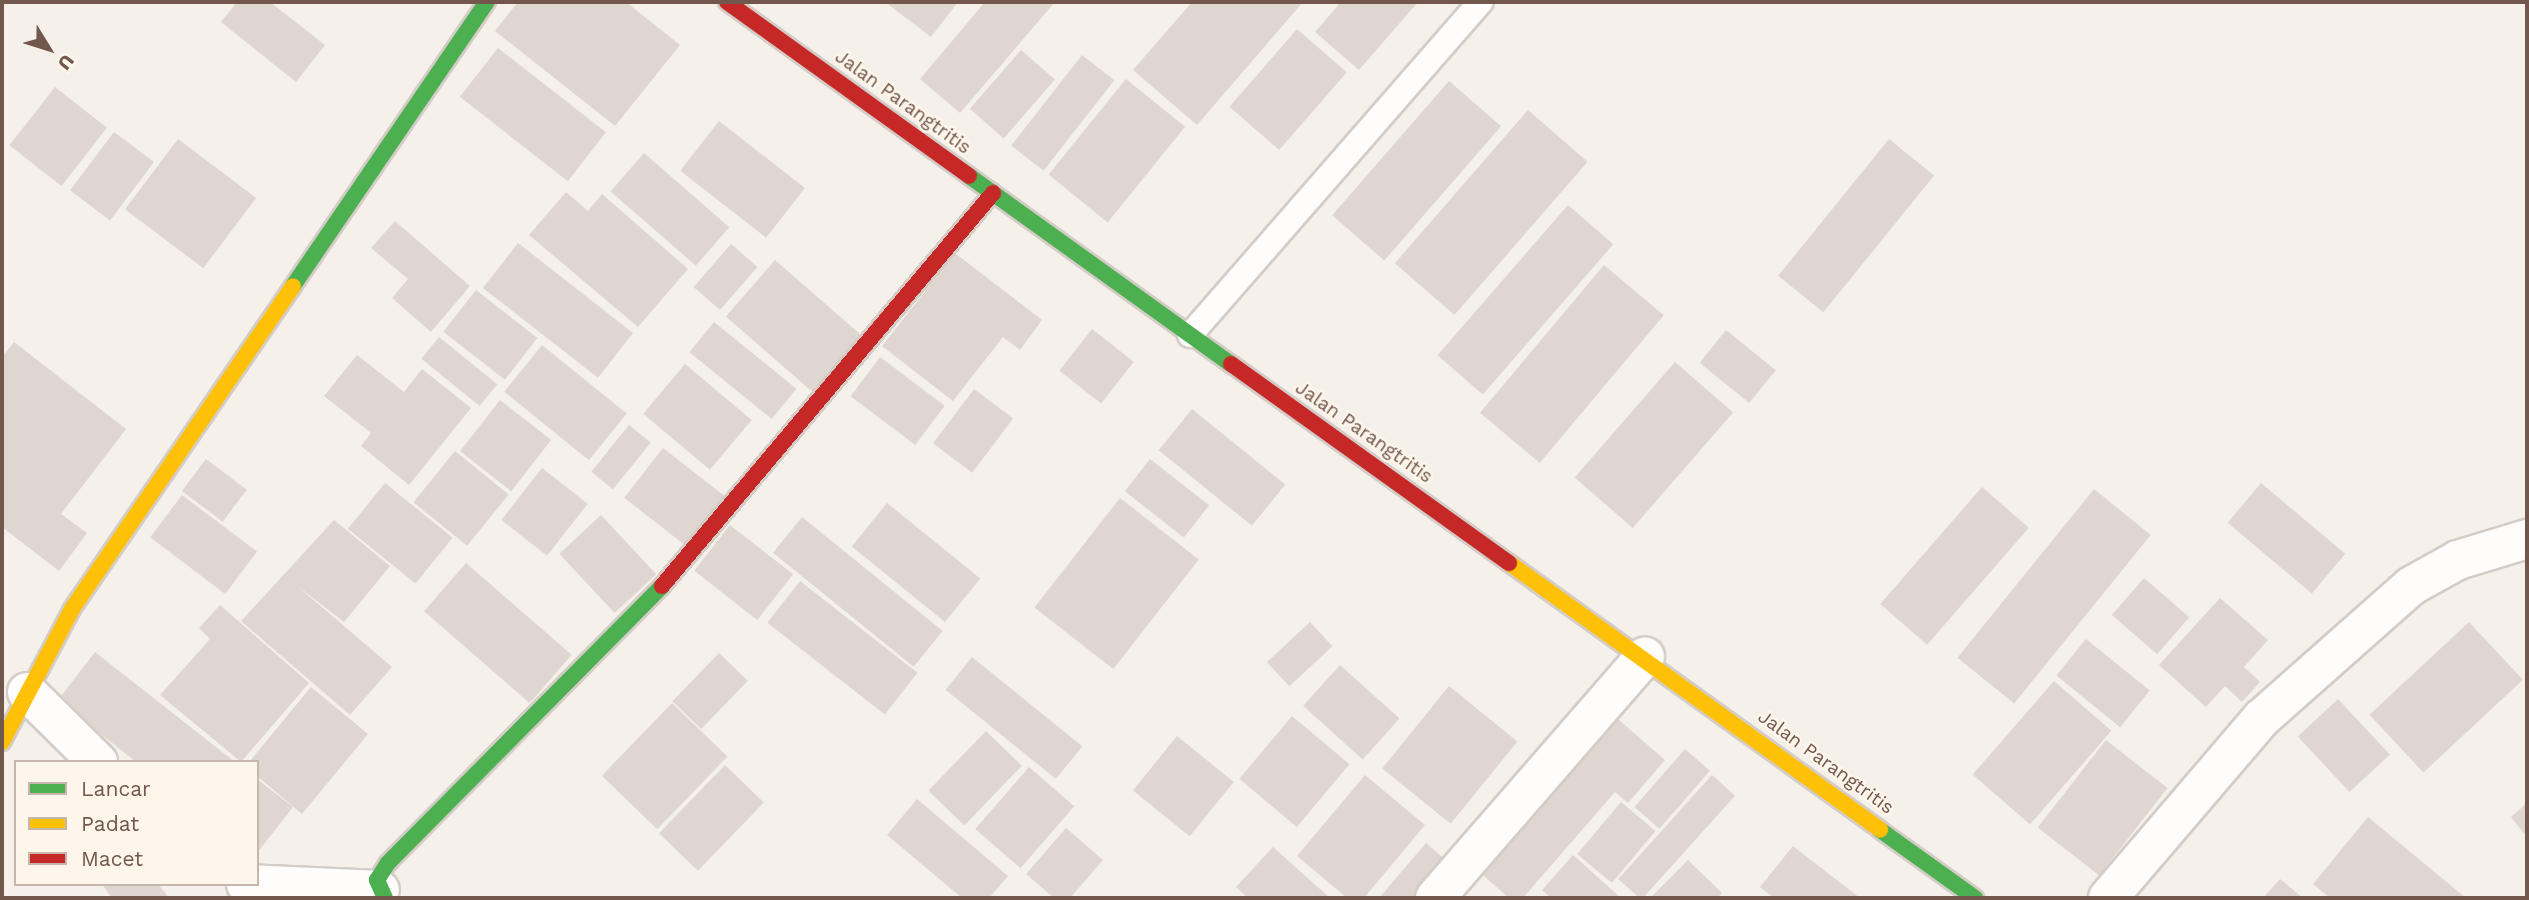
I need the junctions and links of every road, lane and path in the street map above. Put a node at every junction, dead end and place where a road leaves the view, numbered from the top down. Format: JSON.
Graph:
{"nodes":[{"id":1,"x":487,"y":2,"type":"edge"},
{"id":2,"x":1480,"y":2,"type":"edge"},
{"id":3,"x":741,"y":6,"type":"edge"},
{"id":4,"x":993,"y":193,"type":"junction"},
{"id":5,"x":1190,"y":335,"type":"junction"},
{"id":6,"x":2527,"y":539,"type":"edge"},
{"id":7,"x":1645,"y":656,"type":"junction"},
{"id":8,"x":27,"y":692,"type":"junction"},
{"id":9,"x":2,"y":742,"type":"edge"},
{"id":10,"x":95,"y":760,"type":"edge"},
{"id":11,"x":259,"y":885,"type":"edge"},
{"id":12,"x":383,"y":894,"type":"edge"},
{"id":13,"x":1435,"y":898,"type":"edge"},
{"id":14,"x":1975,"y":898,"type":"edge"},
{"id":15,"x":2108,"y":898,"type":"edge"}],
"edges":[{"from":1,"to":8,"type":"street"},
{"from":2,"to":5,"type":"lane"},
{"from":3,"to":4,"type":"street","name":"Jalan Parangtritis"},
{"from":4,"to":5,"type":"street","name":"Jalan Parangtritis"},
{"from":4,"to":12,"type":"street"},
{"from":5,"to":7,"type":"street","name":"Jalan Parangtritis"},
{"from":6,"to":15,"type":"street"},
{"from":7,"to":13,"type":"street"},
{"from":7,"to":14,"type":"street","name":"Jalan Parangtritis"},
{"from":8,"to":9,"type":"street"},
{"from":8,"to":10,"type":"street"},
{"from":11,"to":12,"type":"street"}]}
